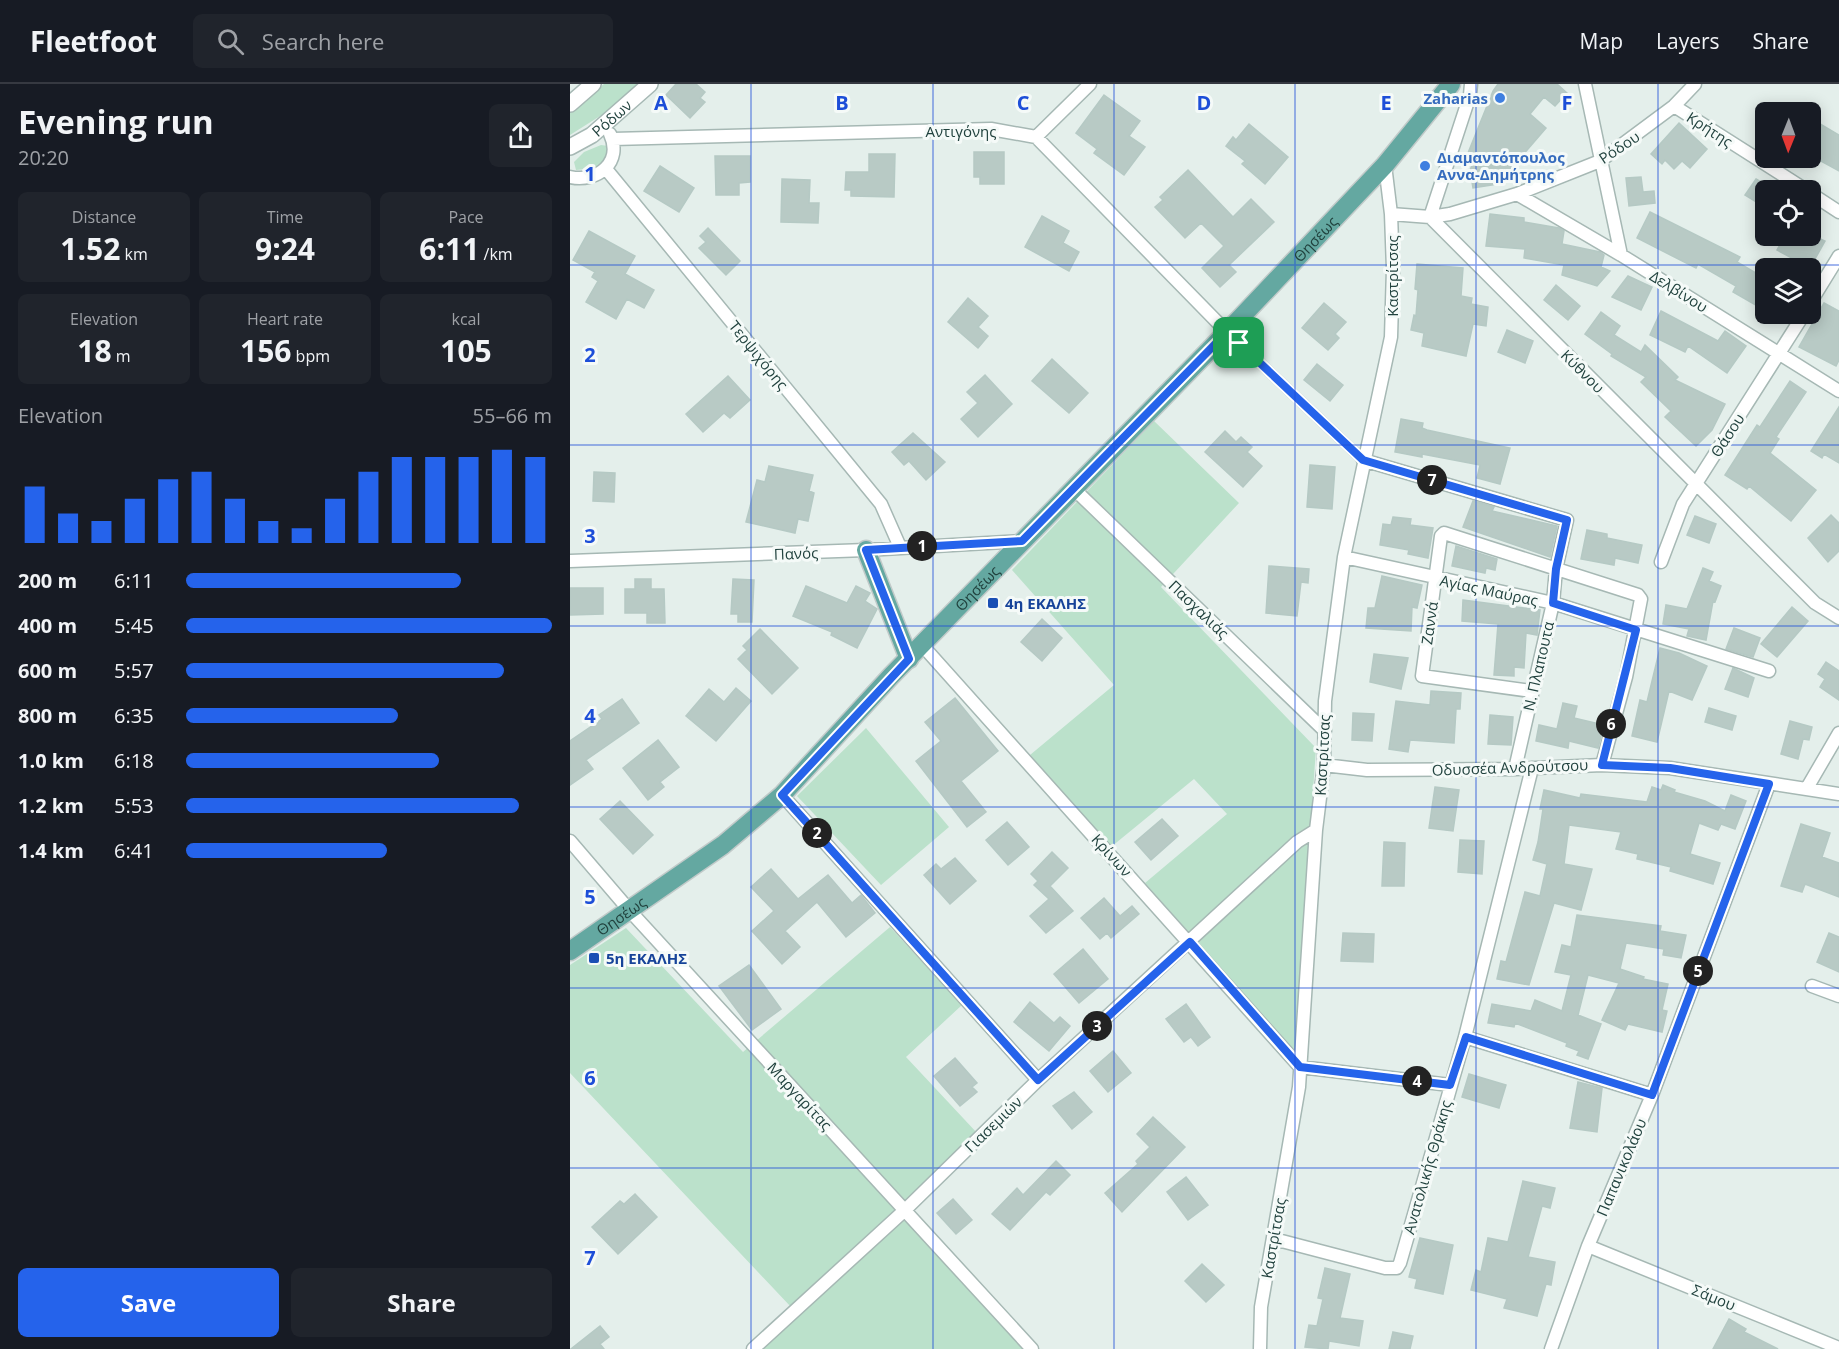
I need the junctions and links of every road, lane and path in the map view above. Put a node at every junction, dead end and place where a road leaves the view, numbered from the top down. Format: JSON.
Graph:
{"nodes":[{"id":1,"x":593,"y":84,"type":"edge"},
{"id":2,"x":650,"y":84,"type":"edge"},
{"id":3,"x":1090,"y":84,"type":"edge"},
{"id":4,"x":1451,"y":84,"type":"edge"},
{"id":5,"x":1471,"y":84,"type":"edge"},
{"id":6,"x":1585,"y":84,"type":"edge"},
{"id":7,"x":1695,"y":84,"type":"edge"},
{"id":8,"x":570,"y":104,"type":"edge"},
{"id":9,"x":1674,"y":106,"type":"junction"},
{"id":10,"x":603,"y":126,"type":"junction"},
{"id":11,"x":1036,"y":137,"type":"junction"},
{"id":12,"x":613,"y":139,"type":"junction"},
{"id":13,"x":570,"y":147,"type":"edge"},
{"id":14,"x":1600,"y":161,"type":"junction"},
{"id":15,"x":1385,"y":165,"type":"junction"},
{"id":16,"x":606,"y":169,"type":"junction"},
{"id":17,"x":570,"y":177,"type":"edge"},
{"id":18,"x":1790,"y":180,"type":"edge"},
{"id":19,"x":1517,"y":194,"type":"junction"},
{"id":20,"x":1821,"y":200,"type":"edge"},
{"id":21,"x":1839,"y":212,"type":"edge"},
{"id":22,"x":1391,"y":214,"type":"junction"},
{"id":23,"x":1430,"y":217,"type":"junction"},
{"id":24,"x":1621,"y":255,"type":"junction"},
{"id":25,"x":1839,"y":256,"type":"edge"},
{"id":26,"x":1821,"y":285,"type":"edge"},
{"id":27,"x":1798,"y":324,"type":"edge"},
{"id":28,"x":1227,"y":332,"type":"junction"},
{"id":29,"x":1780,"y":353,"type":"junction"},
{"id":30,"x":1839,"y":392,"type":"edge"},
{"id":31,"x":1363,"y":460,"type":"junction"},
{"id":32,"x":1696,"y":484,"type":"junction"},
{"id":33,"x":1073,"y":488,"type":"junction"},
{"id":34,"x":1022,"y":541,"type":"junction"},
{"id":35,"x":900,"y":547,"type":"junction"},
{"id":36,"x":866,"y":550,"type":"junction"},
{"id":37,"x":1344,"y":557,"type":"junction"},
{"id":38,"x":570,"y":561,"type":"edge"},
{"id":39,"x":1661,"y":562,"type":"dead end"},
{"id":40,"x":1556,"y":569,"type":"junction"},
{"id":41,"x":1435,"y":579,"type":"junction"},
{"id":42,"x":1553,"y":603,"type":"junction"},
{"id":43,"x":1839,"y":618,"type":"edge"},
{"id":44,"x":1636,"y":630,"type":"junction"},
{"id":45,"x":922,"y":645,"type":"junction"},
{"id":46,"x":909,"y":659,"type":"junction"},
{"id":47,"x":1769,"y":671,"type":"dead end"},
{"id":48,"x":1532,"y":691,"type":"junction"},
{"id":49,"x":1325,"y":731,"type":"junction"},
{"id":50,"x":1839,"y":733,"type":"edge"},
{"id":51,"x":1324,"y":765,"type":"junction"},
{"id":52,"x":1602,"y":765,"type":"junction"},
{"id":53,"x":1532,"y":768,"type":"junction"},
{"id":54,"x":1515,"y":769,"type":"junction"},
{"id":55,"x":1769,"y":784,"type":"junction"},
{"id":56,"x":1807,"y":788,"type":"junction"},
{"id":57,"x":1839,"y":794,"type":"edge"},
{"id":58,"x":782,"y":795,"type":"junction"},
{"id":59,"x":1316,"y":830,"type":"junction"},
{"id":60,"x":570,"y":841,"type":"edge"},
{"id":61,"x":630,"y":911,"type":"junction"},
{"id":62,"x":1190,"y":942,"type":"junction"},
{"id":63,"x":570,"y":951,"type":"edge"},
{"id":64,"x":1812,"y":986,"type":"dead end"},
{"id":65,"x":1839,"y":996,"type":"edge"},
{"id":66,"x":1466,"y":1037,"type":"junction"},
{"id":67,"x":1300,"y":1067,"type":"junction"},
{"id":68,"x":1038,"y":1080,"type":"junction"},
{"id":69,"x":1450,"y":1085,"type":"junction"},
{"id":70,"x":1652,"y":1095,"type":"junction"},
{"id":71,"x":905,"y":1210,"type":"junction"},
{"id":72,"x":1274,"y":1239,"type":"junction"},
{"id":73,"x":1588,"y":1246,"type":"junction"},
{"id":74,"x":1839,"y":1348,"type":"edge"},
{"id":75,"x":753,"y":1349,"type":"edge"},
{"id":76,"x":1032,"y":1349,"type":"edge"},
{"id":77,"x":1260,"y":1349,"type":"edge"},
{"id":78,"x":1551,"y":1349,"type":"edge"}],
"edges":[{"from":1,"to":8,"type":"street"},
{"from":2,"to":10,"type":"street","name":"Ρόδων"},
{"from":3,"to":11,"type":"street"},
{"from":4,"to":15,"type":"main road","name":"Θησέως"},
{"from":5,"to":23,"type":"street"},
{"from":6,"to":14,"type":"street"},
{"from":7,"to":9,"type":"street","name":"Ρόδου"},
{"from":9,"to":14,"type":"street","name":"Ρόδου"},
{"from":9,"to":18,"type":"street","name":"Κρήτης"},
{"from":10,"to":12,"type":"street"},
{"from":10,"to":13,"type":"street","name":"Ρόδων"},
{"from":11,"to":12,"type":"street","name":"Αντιγόνης"},
{"from":11,"to":28,"type":"street"},
{"from":12,"to":16,"type":"street"},
{"from":14,"to":19,"type":"street","name":"Ρόδου"},
{"from":14,"to":24,"type":"street"},
{"from":15,"to":22,"type":"street","name":"Καστρίτσας"},
{"from":15,"to":28,"type":"main road","name":"Θησέως"},
{"from":16,"to":17,"type":"street"},
{"from":16,"to":35,"type":"street","name":"Τερψιχόρης"},
{"from":19,"to":23,"type":"street","name":"Ρόδου"},
{"from":19,"to":24,"type":"street","name":"Δελβίνου"},
{"from":20,"to":21,"type":"street"},
{"from":22,"to":23,"type":"street","name":"Ρόδου"},
{"from":22,"to":31,"type":"street","name":"Καστρίτσας"},
{"from":23,"to":32,"type":"street","name":"Κύθνου"},
{"from":24,"to":29,"type":"street","name":"Δελβίνου"},
{"from":25,"to":26,"type":"street"},
{"from":27,"to":29,"type":"street","name":"Θάσου"},
{"from":28,"to":31,"type":"street"},
{"from":28,"to":33,"type":"main road","name":"Θησέως"},
{"from":29,"to":30,"type":"street","name":"Δελβίνου"},
{"from":29,"to":32,"type":"street","name":"Θάσου"},
{"from":31,"to":37,"type":"street","name":"Καστρίτσας"},
{"from":31,"to":40,"type":"street","name":"Ν. Πλαπουτα"},
{"from":32,"to":39,"type":"street","name":"Θάσου"},
{"from":32,"to":43,"type":"street","name":"Κύθνου"},
{"from":33,"to":34,"type":"main road","name":"Θησέως"},
{"from":33,"to":49,"type":"street","name":"Πασχαλιάς"},
{"from":34,"to":35,"type":"street","name":"Πανός"},
{"from":34,"to":45,"type":"main road","name":"Θησέως"},
{"from":35,"to":36,"type":"street","name":"Πανός"},
{"from":36,"to":38,"type":"street","name":"Πανός"},
{"from":36,"to":46,"type":"main road"},
{"from":37,"to":41,"type":"street","name":"Αγίας Μαύρας"},
{"from":37,"to":49,"type":"street","name":"Καστρίτσας"},
{"from":40,"to":41,"type":"street","name":"Ζαννά"},
{"from":40,"to":42,"type":"street","name":"Ν. Πλαπουτα"},
{"from":40,"to":44,"type":"street"},
{"from":41,"to":42,"type":"street","name":"Αγίας Μαύρας"},
{"from":41,"to":48,"type":"street","name":"Ζαννά"},
{"from":42,"to":44,"type":"street","name":"Αγίας Μαύρας"},
{"from":42,"to":48,"type":"street","name":"Ν. Πλαπουτα"},
{"from":44,"to":47,"type":"street","name":"Αγίας Μαύρας"},
{"from":44,"to":52,"type":"street"},
{"from":45,"to":46,"type":"main road","name":"Θησέως"},
{"from":45,"to":62,"type":"street","name":"Κρίνων"},
{"from":46,"to":58,"type":"main road","name":"Θησέως"},
{"from":48,"to":54,"type":"street","name":"Ν. Πλαπουτα"},
{"from":49,"to":51,"type":"street","name":"Καστρίτσας"},
{"from":50,"to":56,"type":"street"},
{"from":51,"to":54,"type":"street","name":"Οδυσσέα Ανδρούτσου"},
{"from":51,"to":59,"type":"street","name":"Καστρίτσας"},
{"from":52,"to":53,"type":"street","name":"Οδυσσέα Ανδρούτσου"},
{"from":52,"to":55,"type":"street","name":"Οδυσσέα Ανδρούτσου"},
{"from":53,"to":54,"type":"street","name":"Οδυσσέα Ανδρούτσου"},
{"from":53,"to":66,"type":"street","name":"Ανατολικής Θράκης"},
{"from":55,"to":56,"type":"street","name":"Οδυσσέα Ανδρούτσου"},
{"from":55,"to":70,"type":"street","name":"Παπανικολάου"},
{"from":56,"to":57,"type":"street","name":"Οδυσσέα Ανδρούτσου"},
{"from":58,"to":61,"type":"main road","name":"Θησέως"},
{"from":58,"to":68,"type":"street"},
{"from":59,"to":62,"type":"street","name":"Γιασεμιών"},
{"from":59,"to":67,"type":"street","name":"Καστρίτσας"},
{"from":60,"to":61,"type":"street","name":"Μαργαρίτας"},
{"from":61,"to":63,"type":"main road","name":"Θησέως"},
{"from":61,"to":71,"type":"street","name":"Μαργαρίτας"},
{"from":62,"to":67,"type":"street","name":"Κρίνων"},
{"from":62,"to":68,"type":"street","name":"Γιασεμιών"},
{"from":64,"to":65,"type":"street"},
{"from":66,"to":69,"type":"street","name":"Ανατολικής Θράκης"},
{"from":66,"to":70,"type":"street"},
{"from":67,"to":69,"type":"street"},
{"from":67,"to":72,"type":"street","name":"Καστρίτσας"},
{"from":68,"to":71,"type":"street","name":"Γιασεμιών"},
{"from":69,"to":72,"type":"street","name":"Ανατολικής Θράκης"},
{"from":70,"to":73,"type":"street","name":"Παπανικολάου"},
{"from":71,"to":75,"type":"street","name":"Γιασεμιών"},
{"from":71,"to":76,"type":"street","name":"Μαργαρίτας"},
{"from":72,"to":77,"type":"street","name":"Καστρίτσας"},
{"from":73,"to":74,"type":"street","name":"Σάμου"},
{"from":73,"to":78,"type":"street","name":"Παπανικολάου"}]}
